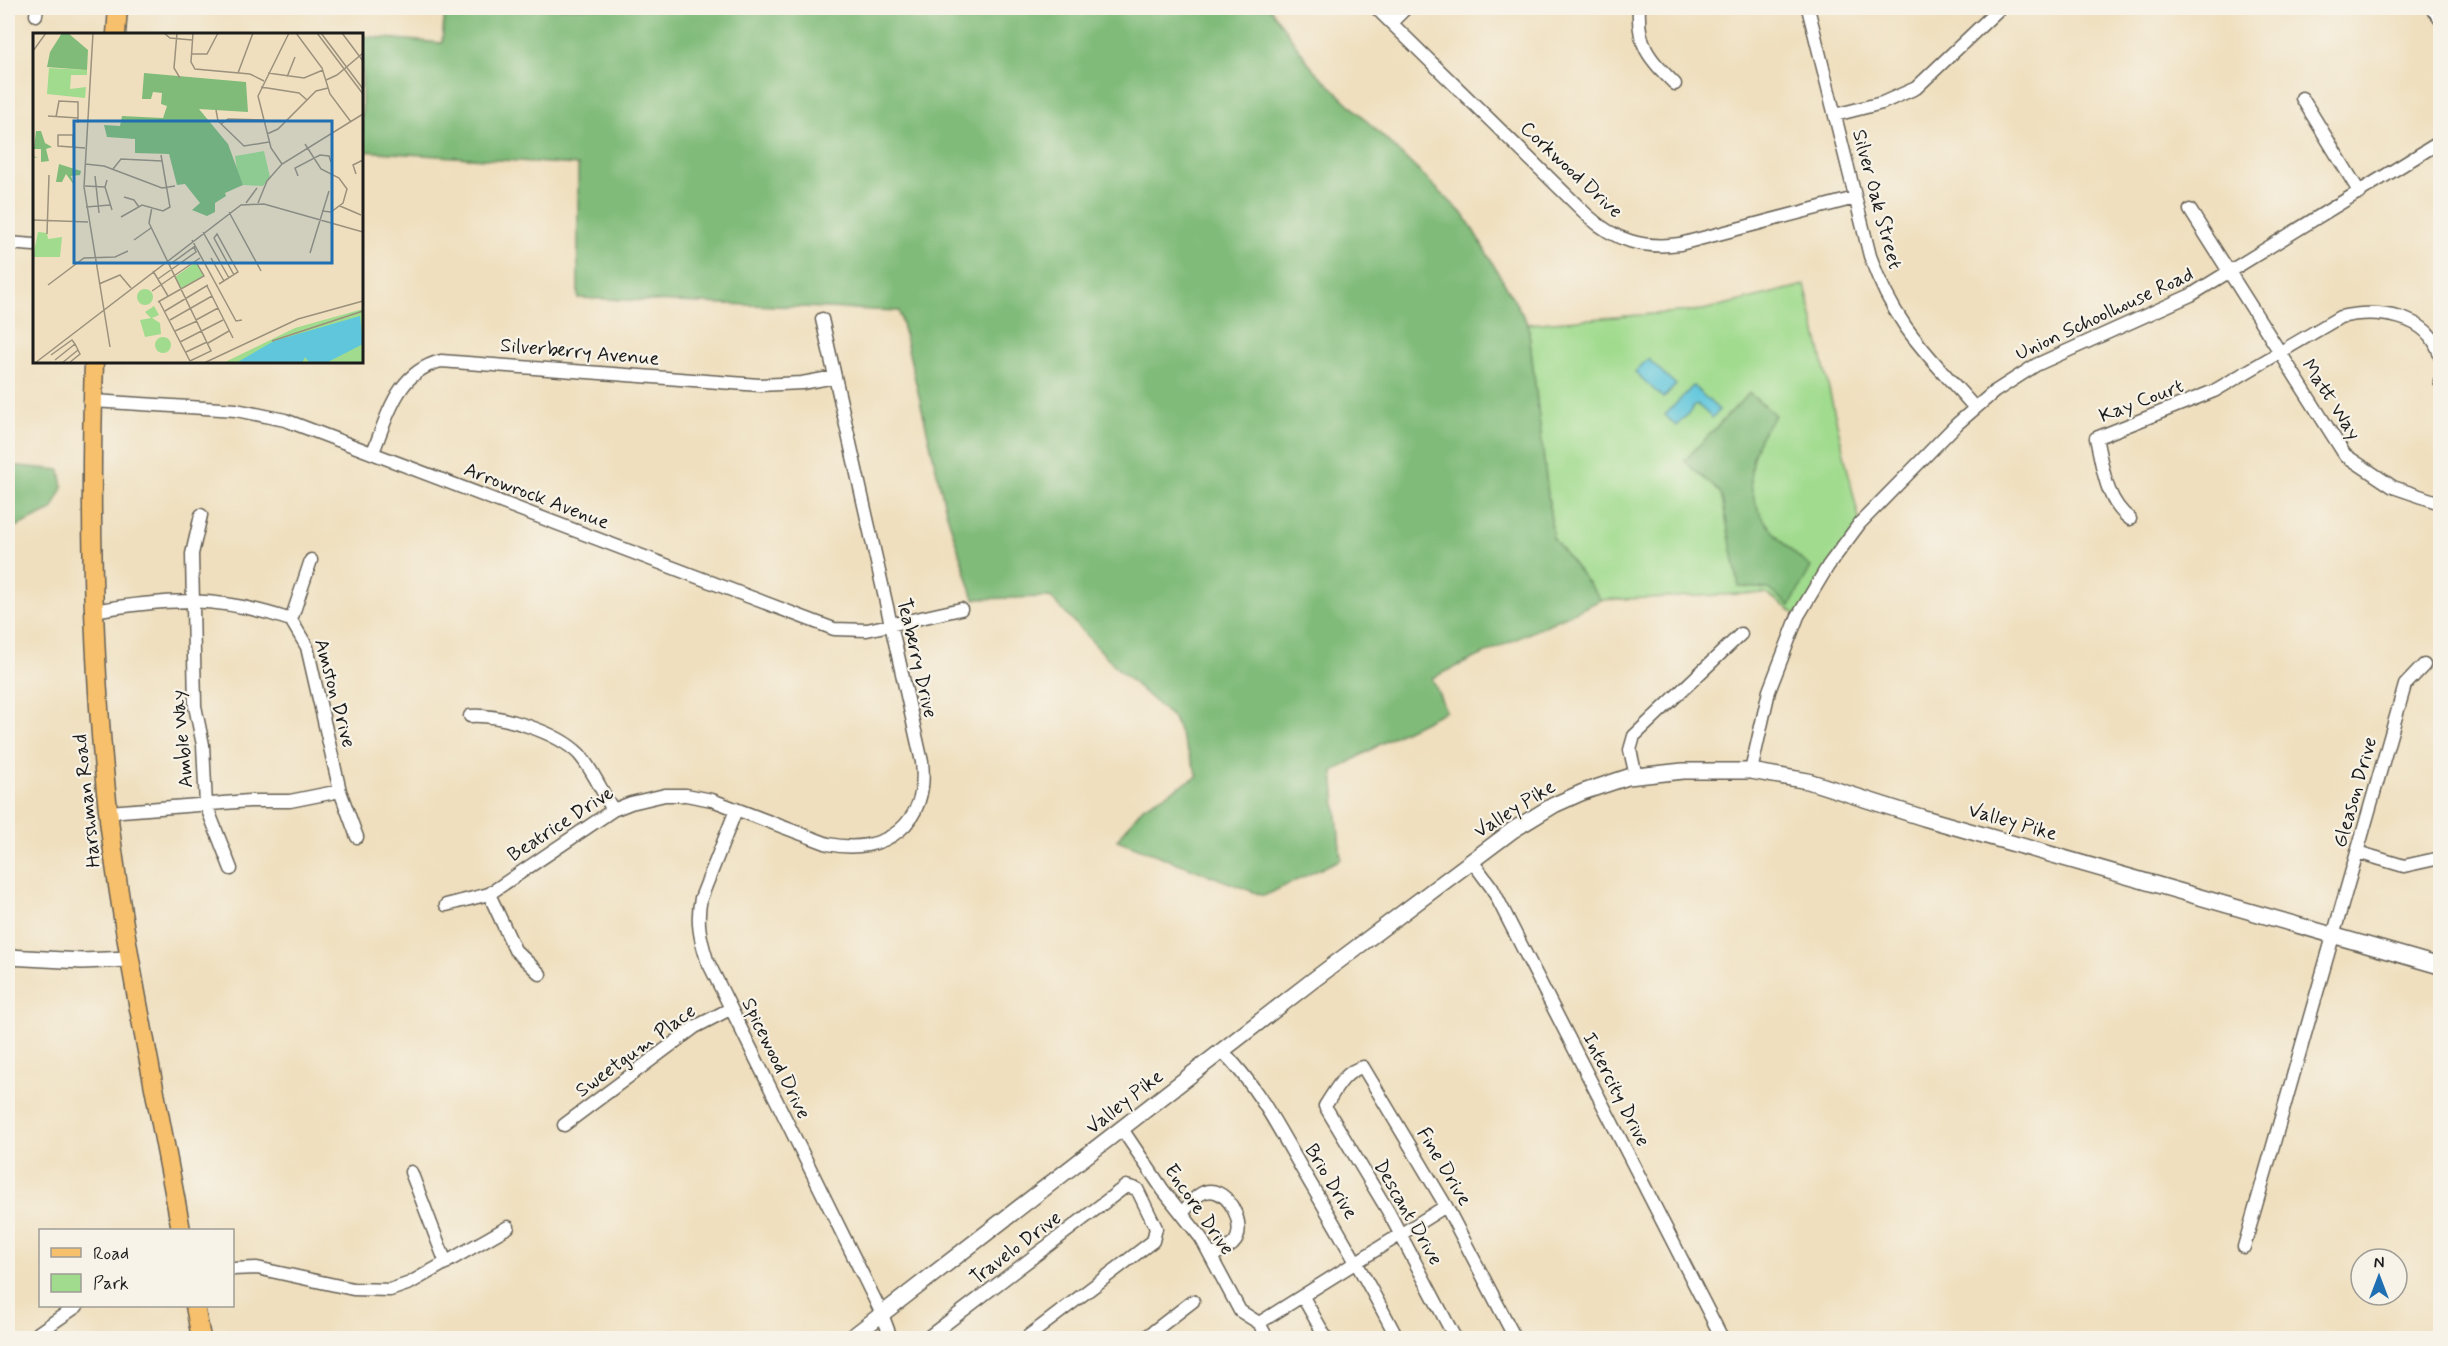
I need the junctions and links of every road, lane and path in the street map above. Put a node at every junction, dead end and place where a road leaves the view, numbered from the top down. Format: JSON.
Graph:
{"nodes":[{"id":1,"x":118,"y":8,"type":"edge"},
{"id":2,"x":1376,"y":8,"type":"edge"},
{"id":3,"x":1406,"y":8,"type":"edge"},
{"id":4,"x":1639,"y":8,"type":"edge"},
{"id":5,"x":1808,"y":8,"type":"edge"},
{"id":6,"x":2000,"y":8,"type":"edge"},
{"id":7,"x":2432,"y":8,"type":"edge"},
{"id":8,"x":2440,"y":19,"type":"edge"},
{"id":9,"x":1392,"y":22,"type":"junction"},
{"id":10,"x":116,"y":33,"type":"edge"},
{"id":11,"x":1675,"y":84,"type":"dead end"},
{"id":12,"x":2302,"y":98,"type":"dead end"},
{"id":13,"x":1835,"y":115,"type":"junction"},
{"id":14,"x":2440,"y":142,"type":"edge"},
{"id":15,"x":2360,"y":193,"type":"junction"},
{"id":16,"x":1855,"y":198,"type":"junction"},
{"id":17,"x":2190,"y":210,"type":"dead end"},
{"id":18,"x":8,"y":243,"type":"edge"},
{"id":19,"x":33,"y":245,"type":"edge"},
{"id":20,"x":2230,"y":273,"type":"junction"},
{"id":21,"x":822,"y":319,"type":"dead end"},
{"id":22,"x":2279,"y":352,"type":"junction"},
{"id":23,"x":2440,"y":356,"type":"edge"},
{"id":24,"x":94,"y":363,"type":"edge"},
{"id":25,"x":835,"y":377,"type":"junction"},
{"id":26,"x":93,"y":400,"type":"junction"},
{"id":27,"x":1975,"y":408,"type":"junction"},
{"id":28,"x":373,"y":452,"type":"junction"},
{"id":29,"x":2440,"y":503,"type":"edge"},
{"id":30,"x":201,"y":515,"type":"dead end"},
{"id":31,"x":2130,"y":519,"type":"dead end"},
{"id":32,"x":311,"y":560,"type":"dead end"},
{"id":33,"x":193,"y":600,"type":"junction"},
{"id":34,"x":961,"y":609,"type":"dead end"},
{"id":35,"x":93,"y":611,"type":"junction"},
{"id":36,"x":291,"y":620,"type":"junction"},
{"id":37,"x":890,"y":625,"type":"junction"},
{"id":38,"x":1741,"y":634,"type":"dead end"},
{"id":39,"x":2424,"y":665,"type":"dead end"},
{"id":40,"x":470,"y":717,"type":"dead end"},
{"id":41,"x":1751,"y":771,"type":"junction"},
{"id":42,"x":1636,"y":776,"type":"junction"},
{"id":43,"x":340,"y":791,"type":"junction"},
{"id":44,"x":206,"y":805,"type":"junction"},
{"id":45,"x":613,"y":810,"type":"junction"},
{"id":46,"x":736,"y":810,"type":"junction"},
{"id":47,"x":109,"y":812,"type":"junction"},
{"id":48,"x":357,"y":837,"type":"dead end"},
{"id":49,"x":2357,"y":852,"type":"junction"},
{"id":50,"x":2440,"y":858,"type":"edge"},
{"id":51,"x":1472,"y":861,"type":"junction"},
{"id":52,"x":231,"y":869,"type":"dead end"},
{"id":53,"x":489,"y":894,"type":"junction"},
{"id":54,"x":446,"y":905,"type":"dead end"},
{"id":55,"x":2334,"y":936,"type":"junction"},
{"id":56,"x":8,"y":957,"type":"edge"},
{"id":57,"x":129,"y":959,"type":"junction"},
{"id":58,"x":2440,"y":966,"type":"edge"},
{"id":59,"x":540,"y":974,"type":"dead end"},
{"id":60,"x":730,"y":1009,"type":"junction"},
{"id":61,"x":1222,"y":1051,"type":"junction"},
{"id":62,"x":1325,"y":1106,"type":"joint"},
{"id":63,"x":564,"y":1125,"type":"dead end"},
{"id":64,"x":1122,"y":1129,"type":"junction"},
{"id":65,"x":411,"y":1172,"type":"dead end"},
{"id":66,"x":1446,"y":1206,"type":"junction"},
{"id":67,"x":1183,"y":1212,"type":"junction"},
{"id":68,"x":508,"y":1227,"type":"dead end"},
{"id":69,"x":181,"y":1229,"type":"edge"},
{"id":70,"x":1401,"y":1233,"type":"junction"},
{"id":71,"x":2244,"y":1247,"type":"dead end"},
{"id":72,"x":1212,"y":1256,"type":"junction"},
{"id":73,"x":1357,"y":1260,"type":"junction"},
{"id":74,"x":446,"y":1263,"type":"junction"},
{"id":75,"x":234,"y":1269,"type":"edge"},
{"id":76,"x":1304,"y":1297,"type":"junction"},
{"id":77,"x":1194,"y":1301,"type":"dead end"},
{"id":78,"x":74,"y":1307,"type":"edge"},
{"id":79,"x":195,"y":1307,"type":"edge"},
{"id":80,"x":882,"y":1314,"type":"junction"},
{"id":81,"x":1259,"y":1323,"type":"junction"},
{"id":82,"x":1153,"y":1336,"type":"edge"},
{"id":83,"x":31,"y":1338,"type":"edge"},
{"id":84,"x":201,"y":1338,"type":"edge"},
{"id":85,"x":852,"y":1338,"type":"edge"},
{"id":86,"x":891,"y":1338,"type":"edge"},
{"id":87,"x":927,"y":1338,"type":"edge"},
{"id":88,"x":1026,"y":1338,"type":"edge"},
{"id":89,"x":1267,"y":1338,"type":"edge"},
{"id":90,"x":1326,"y":1338,"type":"edge"},
{"id":91,"x":1397,"y":1338,"type":"edge"},
{"id":92,"x":1455,"y":1338,"type":"edge"},
{"id":93,"x":1515,"y":1338,"type":"edge"},
{"id":94,"x":1722,"y":1338,"type":"edge"}],
"edges":[{"from":1,"to":10,"type":"main road"},
{"from":2,"to":9,"type":"street","name":"Corkwood Drive"},
{"from":3,"to":9,"type":"street"},
{"from":4,"to":11,"type":"street"},
{"from":5,"to":13,"type":"street","name":"Silver Oak Street"},
{"from":6,"to":13,"type":"street"},
{"from":7,"to":8,"type":"street"},
{"from":9,"to":16,"type":"street","name":"Corkwood Drive"},
{"from":12,"to":15,"type":"street"},
{"from":13,"to":16,"type":"street","name":"Silver Oak Street"},
{"from":14,"to":15,"type":"street","name":"Union Schoolhouse Road"},
{"from":15,"to":20,"type":"street","name":"Union Schoolhouse Road"},
{"from":16,"to":27,"type":"street","name":"Silver Oak Street"},
{"from":17,"to":20,"type":"street","name":"Matt Way"},
{"from":18,"to":19,"type":"street"},
{"from":20,"to":22,"type":"street","name":"Matt Way"},
{"from":20,"to":27,"type":"street","name":"Union Schoolhouse Road"},
{"from":21,"to":25,"type":"street","name":"Teaberry Drive"},
{"from":22,"to":23,"type":"street"},
{"from":22,"to":29,"type":"street","name":"Matt Way"},
{"from":22,"to":31,"type":"street","name":"Kay Court"},
{"from":24,"to":26,"type":"main road","name":"Harshman Road"},
{"from":25,"to":28,"type":"street","name":"Silverberry Avenue"},
{"from":25,"to":37,"type":"street","name":"Teaberry Drive"},
{"from":26,"to":28,"type":"street","name":"Arrowrock Avenue"},
{"from":26,"to":35,"type":"main road","name":"Harshman Road"},
{"from":27,"to":41,"type":"street","name":"Union Schoolhouse Road"},
{"from":28,"to":37,"type":"street","name":"Arrowrock Avenue"},
{"from":30,"to":33,"type":"street","name":"Amble Way"},
{"from":32,"to":36,"type":"street","name":"Amston Drive"},
{"from":33,"to":35,"type":"street"},
{"from":33,"to":36,"type":"street"},
{"from":33,"to":44,"type":"street","name":"Amble Way"},
{"from":34,"to":37,"type":"street","name":"Arrowrock Avenue"},
{"from":35,"to":47,"type":"main road","name":"Harshman Road"},
{"from":36,"to":43,"type":"street","name":"Amston Drive"},
{"from":37,"to":46,"type":"street","name":"Teaberry Drive"},
{"from":38,"to":42,"type":"street"},
{"from":39,"to":49,"type":"street","name":"Gleason Drive"},
{"from":40,"to":45,"type":"street"},
{"from":41,"to":42,"type":"street","name":"Valley Pike"},
{"from":41,"to":55,"type":"street","name":"Valley Pike"},
{"from":42,"to":51,"type":"street","name":"Valley Pike"},
{"from":43,"to":44,"type":"street"},
{"from":43,"to":48,"type":"street","name":"Amston Drive"},
{"from":44,"to":47,"type":"street"},
{"from":44,"to":52,"type":"street","name":"Amble Way"},
{"from":45,"to":46,"type":"street","name":"Beatrice Drive"},
{"from":45,"to":53,"type":"street","name":"Beatrice Drive"},
{"from":46,"to":60,"type":"street","name":"Spicewood Drive"},
{"from":47,"to":57,"type":"main road","name":"Harshman Road"},
{"from":49,"to":50,"type":"street"},
{"from":49,"to":55,"type":"street","name":"Gleason Drive"},
{"from":51,"to":61,"type":"street","name":"Valley Pike"},
{"from":51,"to":94,"type":"street","name":"Intercity Drive"},
{"from":53,"to":54,"type":"street","name":"Beatrice Drive"},
{"from":53,"to":59,"type":"street"},
{"from":55,"to":58,"type":"street","name":"Valley Pike"},
{"from":55,"to":71,"type":"street","name":"Gleason Drive"},
{"from":56,"to":57,"type":"street"},
{"from":57,"to":69,"type":"main road","name":"Harshman Road"},
{"from":60,"to":63,"type":"street","name":"Sweetgum Place"},
{"from":60,"to":80,"type":"street","name":"Spicewood Drive"},
{"from":61,"to":64,"type":"street","name":"Valley Pike"},
{"from":61,"to":73,"type":"street","name":"Brio Drive"},
{"from":62,"to":66,"type":"street","name":"Fine Drive"},
{"from":62,"to":70,"type":"street","name":"Descant Drive"},
{"from":64,"to":67,"type":"street","name":"Encore Drive"},
{"from":64,"to":80,"type":"street","name":"Valley Pike"},
{"from":65,"to":74,"type":"street"},
{"from":66,"to":70,"type":"street"},
{"from":66,"to":93,"type":"street","name":"Fine Drive"},
{"from":67,"to":72,"type":"street","name":"Encore Drive"},
{"from":67,"to":72,"type":"street"},
{"from":68,"to":74,"type":"street"},
{"from":70,"to":73,"type":"street"},
{"from":70,"to":92,"type":"street","name":"Descant Drive"},
{"from":72,"to":81,"type":"street","name":"Encore Drive"},
{"from":73,"to":76,"type":"street"},
{"from":73,"to":91,"type":"street","name":"Brio Drive"},
{"from":74,"to":75,"type":"street"},
{"from":76,"to":81,"type":"street"},
{"from":76,"to":90,"type":"street"},
{"from":77,"to":82,"type":"street"},
{"from":78,"to":83,"type":"street"},
{"from":79,"to":84,"type":"main road"},
{"from":80,"to":85,"type":"street","name":"Valley Pike"},
{"from":80,"to":86,"type":"street","name":"Spicewood Drive"},
{"from":81,"to":89,"type":"street","name":"Encore Drive"},
{"from":87,"to":88,"type":"street","name":"Travelo Drive"}]}
